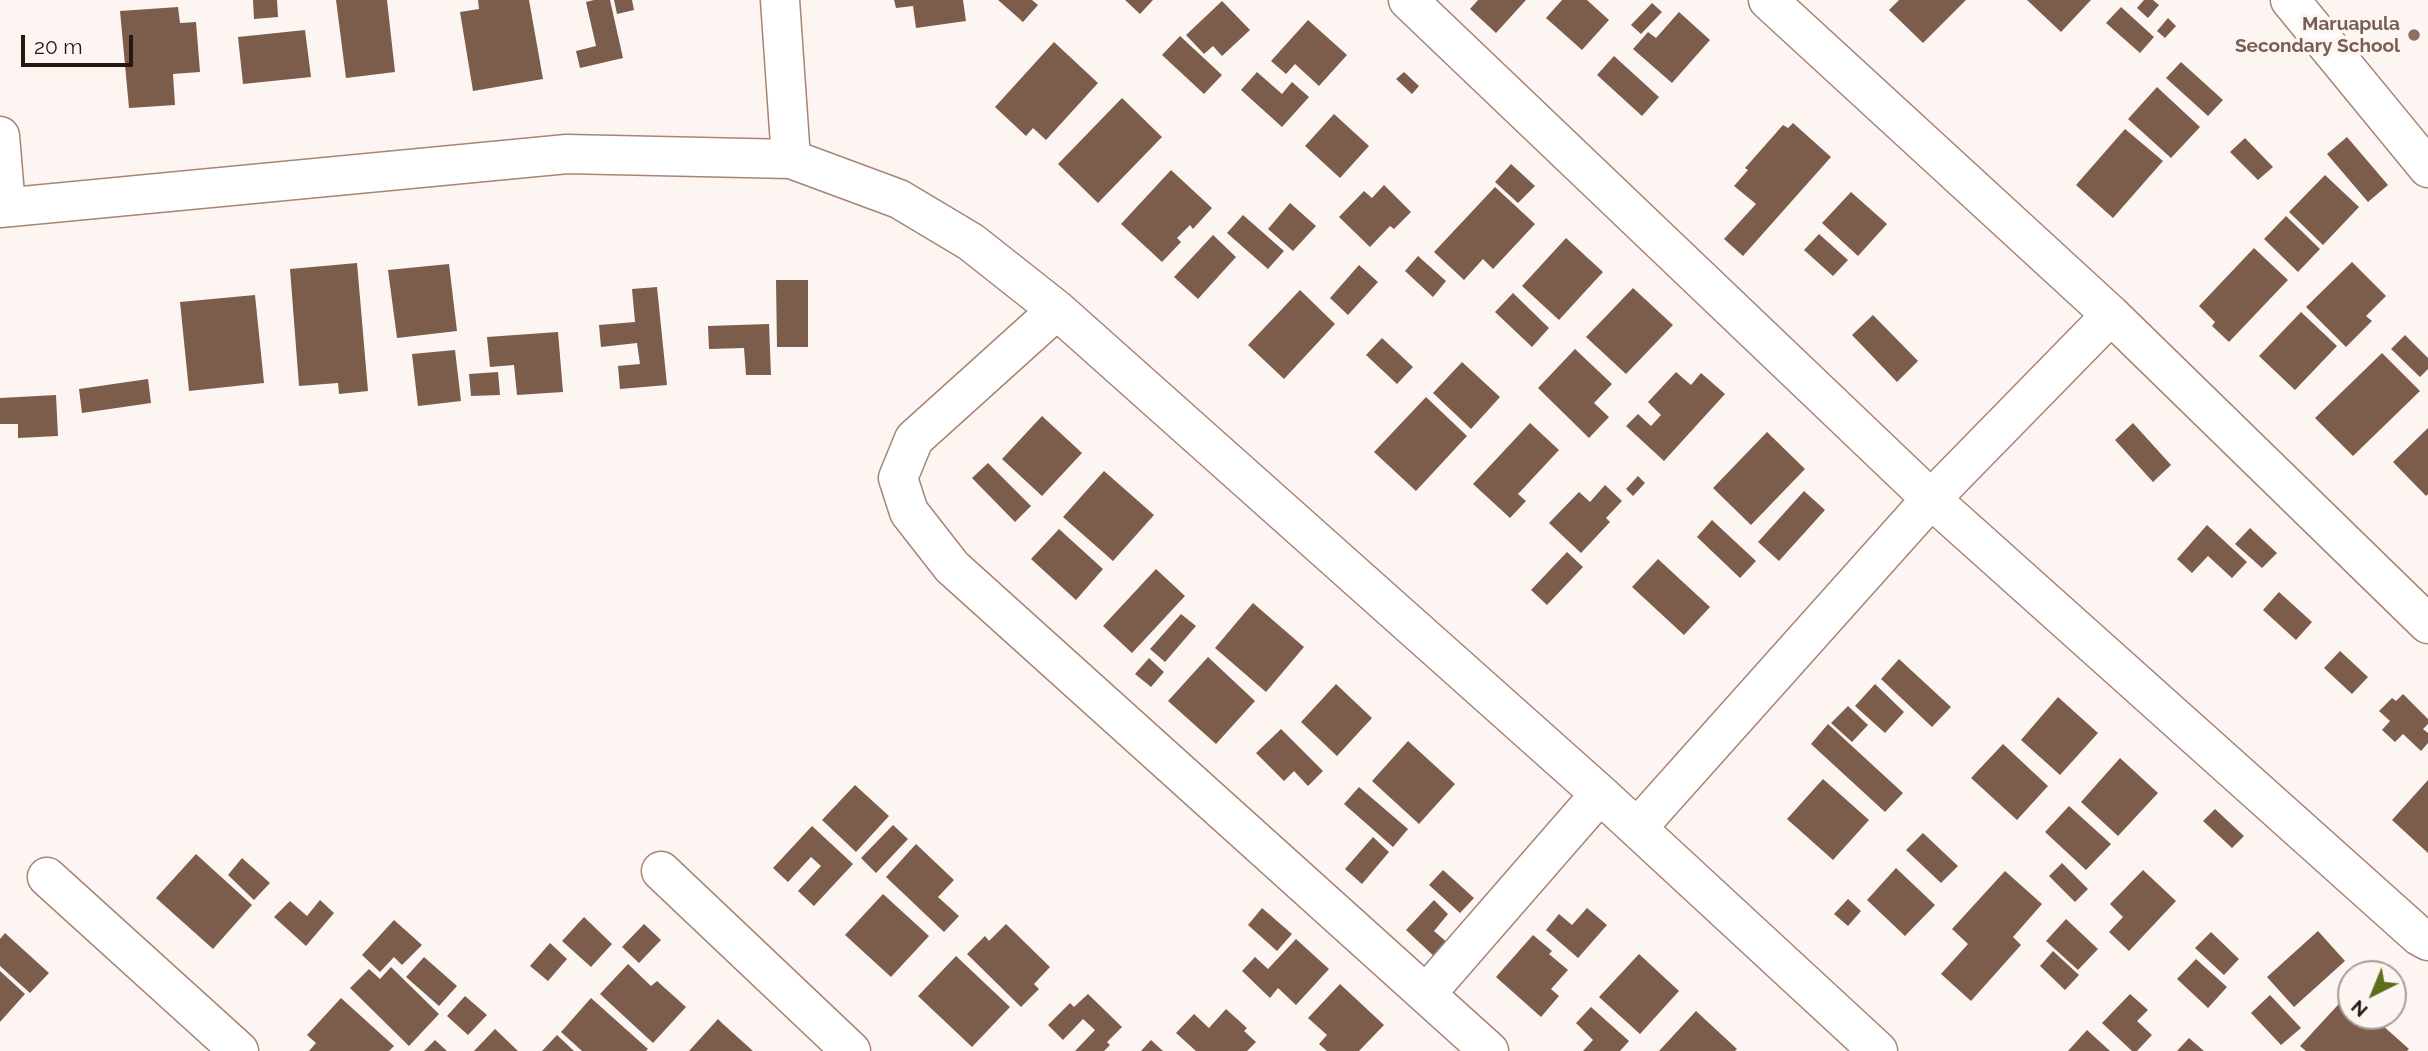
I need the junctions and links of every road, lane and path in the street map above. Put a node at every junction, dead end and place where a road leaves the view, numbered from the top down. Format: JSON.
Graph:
{"nodes":[{"id":1,"x":780,"y":0,"type":"edge"},
{"id":2,"x":1408,"y":0,"type":"edge"},
{"id":3,"x":1768,"y":0,"type":"edge"},
{"id":4,"x":2290,"y":0,"type":"edge"},
{"id":5,"x":0,"y":136,"type":"edge"},
{"id":6,"x":791,"y":159,"type":"junction"},
{"id":7,"x":2428,"y":168,"type":"edge"},
{"id":8,"x":3,"y":207,"type":"edge"},
{"id":9,"x":1057,"y":310,"type":"junction"},
{"id":10,"x":2111,"y":315,"type":"junction"},
{"id":11,"x":1931,"y":499,"type":"junction"},
{"id":12,"x":2428,"y":624,"type":"edge"},
{"id":13,"x":1600,"y":794,"type":"junction"},
{"id":14,"x":1637,"y":828,"type":"junction"},
{"id":15,"x":661,"y":871,"type":"dead end"},
{"id":16,"x":47,"y":877,"type":"dead end"},
{"id":17,"x":2428,"y":941,"type":"edge"},
{"id":18,"x":1426,"y":994,"type":"junction"},
{"id":19,"x":1466,"y":1044,"type":"edge"},
{"id":20,"x":239,"y":1051,"type":"edge"},
{"id":21,"x":851,"y":1051,"type":"edge"},
{"id":22,"x":1878,"y":1051,"type":"edge"}],
"edges":[{"from":1,"to":6,"type":"street"},
{"from":2,"to":11,"type":"street"},
{"from":3,"to":10,"type":"street"},
{"from":4,"to":7,"type":"street"},
{"from":5,"to":8,"type":"street"},
{"from":6,"to":8,"type":"street"},
{"from":6,"to":9,"type":"street"},
{"from":9,"to":13,"type":"street"},
{"from":9,"to":18,"type":"street"},
{"from":10,"to":11,"type":"street"},
{"from":10,"to":12,"type":"street"},
{"from":11,"to":14,"type":"street"},
{"from":11,"to":17,"type":"street"},
{"from":13,"to":14,"type":"street"},
{"from":13,"to":18,"type":"street"},
{"from":14,"to":22,"type":"street"},
{"from":15,"to":21,"type":"street"},
{"from":16,"to":20,"type":"street"},
{"from":18,"to":19,"type":"street"}]}
